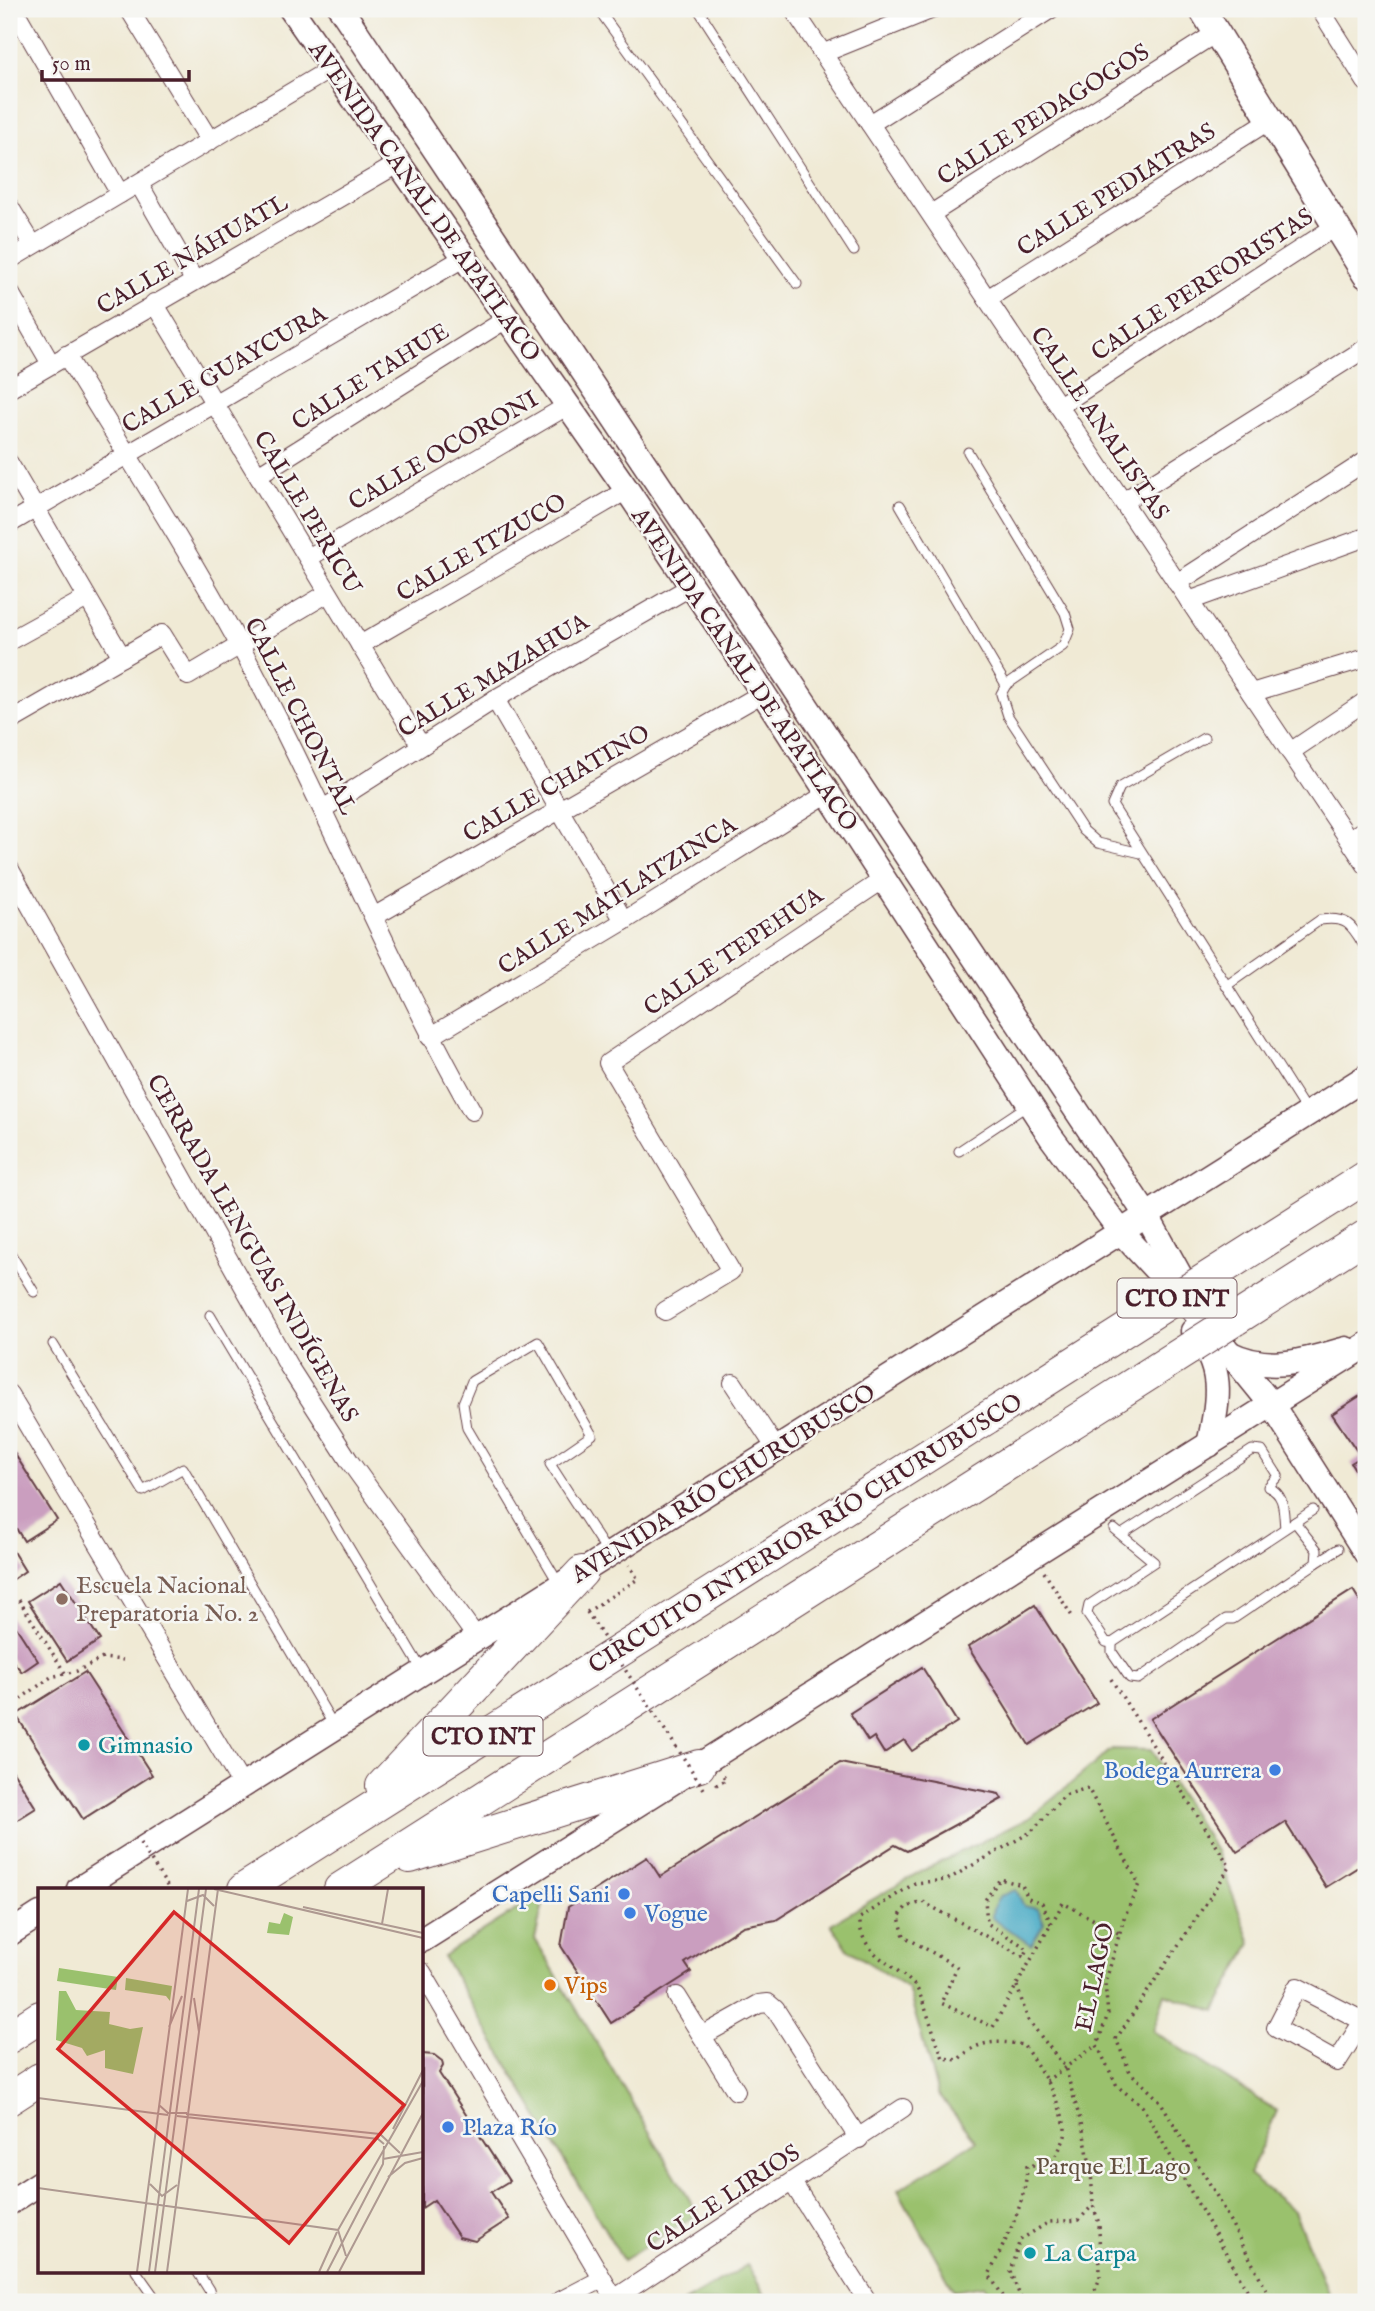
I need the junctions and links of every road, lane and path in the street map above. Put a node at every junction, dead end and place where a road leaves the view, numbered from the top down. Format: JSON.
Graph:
{"nodes":[{"id":1,"x":12,"y":9,"type":"edge"},
{"id":2,"x":129,"y":9,"type":"edge"},
{"id":3,"x":291,"y":9,"type":"edge"},
{"id":4,"x":341,"y":9,"type":"edge"},
{"id":5,"x":598,"y":9,"type":"edge"},
{"id":6,"x":698,"y":9,"type":"edge"},
{"id":7,"x":793,"y":9,"type":"edge"},
{"id":8,"x":933,"y":9,"type":"edge"},
{"id":9,"x":1051,"y":9,"type":"edge"},
{"id":10,"x":1202,"y":9,"type":"edge"},
{"id":11,"x":1320,"y":9,"type":"edge"},
{"id":12,"x":1216,"y":33,"type":"junction"},
{"id":13,"x":824,"y":53,"type":"junction"},
{"id":14,"x":332,"y":68,"type":"junction"},
{"id":15,"x":1366,"y":82,"type":"edge"},
{"id":16,"x":1270,"y":120,"type":"junction"},
{"id":17,"x":870,"y":124,"type":"junction"},
{"id":18,"x":210,"y":141,"type":"junction"},
{"id":19,"x":401,"y":162,"type":"junction"},
{"id":20,"x":139,"y":184,"type":"junction"},
{"id":21,"x":465,"y":191,"type":"junction"},
{"id":22,"x":120,"y":194,"type":"junction"},
{"id":23,"x":9,"y":205,"type":"edge"},
{"id":24,"x":433,"y":210,"type":"junction"},
{"id":25,"x":931,"y":214,"type":"junction"},
{"id":26,"x":1336,"y":226,"type":"junction"},
{"id":27,"x":33,"y":245,"type":"junction"},
{"id":28,"x":854,"y":251,"type":"dead end"},
{"id":29,"x":465,"y":257,"type":"junction"},
{"id":30,"x":9,"y":260,"type":"edge"},
{"id":31,"x":1366,"y":275,"type":"edge"},
{"id":32,"x":194,"y":280,"type":"junction"},
{"id":33,"x":797,"y":285,"type":"dead end"},
{"id":34,"x":9,"y":291,"type":"edge"},
{"id":35,"x":988,"y":299,"type":"junction"},
{"id":36,"x":154,"y":303,"type":"junction"},
{"id":37,"x":508,"y":318,"type":"junction"},
{"id":38,"x":1366,"y":348,"type":"edge"},
{"id":39,"x":59,"y":360,"type":"junction"},
{"id":40,"x":9,"y":389,"type":"edge"},
{"id":41,"x":214,"y":402,"type":"junction"},
{"id":42,"x":1059,"y":406,"type":"junction"},
{"id":43,"x":567,"y":407,"type":"junction"},
{"id":44,"x":968,"y":452,"type":"dead end"},
{"id":45,"x":127,"y":455,"type":"junction"},
{"id":46,"x":1366,"y":461,"type":"edge"},
{"id":47,"x":9,"y":463,"type":"edge"},
{"id":48,"x":258,"y":475,"type":"junction"},
{"id":49,"x":627,"y":490,"type":"junction"},
{"id":50,"x":1124,"y":501,"type":"junction"},
{"id":51,"x":900,"y":505,"type":"dead end"},
{"id":52,"x":33,"y":510,"type":"junction"},
{"id":53,"x":9,"y":524,"type":"edge"},
{"id":54,"x":1366,"y":537,"type":"edge"},
{"id":55,"x":307,"y":558,"type":"junction"},
{"id":56,"x":1177,"y":583,"type":"junction"},
{"id":57,"x":690,"y":587,"type":"junction"},
{"id":58,"x":328,"y":593,"type":"junction"},
{"id":59,"x":87,"y":598,"type":"junction"},
{"id":60,"x":1189,"y":601,"type":"junction"},
{"id":61,"x":9,"y":640,"type":"edge"},
{"id":62,"x":360,"y":645,"type":"junction"},
{"id":63,"x":240,"y":646,"type":"junction"},
{"id":64,"x":122,"y":657,"type":"junction"},
{"id":65,"x":1366,"y":658,"type":"edge"},
{"id":66,"x":1006,"y":685,"type":"junction"},
{"id":67,"x":763,"y":693,"type":"junction"},
{"id":68,"x":1251,"y":694,"type":"junction"},
{"id":69,"x":495,"y":699,"type":"junction"},
{"id":70,"x":1366,"y":701,"type":"edge"},
{"id":71,"x":9,"y":722,"type":"edge"},
{"id":72,"x":1204,"y":738,"type":"dead end"},
{"id":73,"x":421,"y":746,"type":"junction"},
{"id":74,"x":1290,"y":752,"type":"junction"},
{"id":75,"x":828,"y":793,"type":"junction"},
{"id":76,"x":560,"y":808,"type":"junction"},
{"id":77,"x":323,"y":809,"type":"junction"},
{"id":78,"x":1366,"y":829,"type":"edge"},
{"id":79,"x":1349,"y":839,"type":"junction"},
{"id":80,"x":1141,"y":853,"type":"junction"},
{"id":81,"x":1366,"y":865,"type":"edge"},
{"id":82,"x":9,"y":868,"type":"edge"},
{"id":83,"x":884,"y":879,"type":"junction"},
{"id":84,"x":375,"y":916,"type":"junction"},
{"id":85,"x":624,"y":921,"type":"junction"},
{"id":86,"x":1366,"y":949,"type":"edge"},
{"id":87,"x":1226,"y":986,"type":"junction"},
{"id":88,"x":430,"y":1037,"type":"junction"},
{"id":89,"x":1366,"y":1077,"type":"edge"},
{"id":90,"x":1030,"y":1104,"type":"junction"},
{"id":91,"x":472,"y":1111,"type":"dead end"},
{"id":92,"x":1308,"y":1114,"type":"junction"},
{"id":93,"x":959,"y":1151,"type":"dead end"},
{"id":94,"x":1366,"y":1177,"type":"edge"},
{"id":95,"x":1147,"y":1216,"type":"junction"},
{"id":96,"x":1117,"y":1236,"type":"junction"},
{"id":97,"x":1366,"y":1236,"type":"edge"},
{"id":98,"x":9,"y":1251,"type":"edge"},
{"id":99,"x":34,"y":1292,"type":"dead end"},
{"id":100,"x":665,"y":1311,"type":"dead end"},
{"id":101,"x":210,"y":1314,"type":"dead end"},
{"id":102,"x":1206,"y":1324,"type":"junction"},
{"id":103,"x":53,"y":1344,"type":"dead end"},
{"id":104,"x":1366,"y":1344,"type":"edge"},
{"id":105,"x":1228,"y":1352,"type":"junction"},
{"id":106,"x":733,"y":1383,"type":"dead end"},
{"id":107,"x":9,"y":1394,"type":"edge"},
{"id":108,"x":1272,"y":1405,"type":"junction"},
{"id":109,"x":1209,"y":1446,"type":"junction"},
{"id":110,"x":777,"y":1450,"type":"junction"},
{"id":111,"x":1313,"y":1510,"type":"dead end"},
{"id":112,"x":1296,"y":1522,"type":"junction"},
{"id":113,"x":1285,"y":1528,"type":"junction"},
{"id":114,"x":1338,"y":1549,"type":"dead end"},
{"id":115,"x":614,"y":1552,"type":"junction"},
{"id":116,"x":1366,"y":1553,"type":"edge"},
{"id":117,"x":1034,"y":1555,"type":"junction"},
{"id":118,"x":1316,"y":1563,"type":"junction"},
{"id":119,"x":571,"y":1579,"type":"junction"},
{"id":120,"x":19,"y":1600,"type":"dead end"},
{"id":121,"x":1077,"y":1625,"type":"dead end"},
{"id":122,"x":477,"y":1638,"type":"junction"},
{"id":123,"x":1112,"y":1643,"type":"junction"},
{"id":124,"x":123,"y":1660,"type":"dead end"},
{"id":125,"x":1106,"y":1671,"type":"dead end"},
{"id":126,"x":423,"y":1672,"type":"junction"},
{"id":127,"x":65,"y":1674,"type":"junction"},
{"id":128,"x":9,"y":1707,"type":"edge"},
{"id":129,"x":335,"y":1727,"type":"junction"},
{"id":130,"x":703,"y":1779,"type":"junction"},
{"id":131,"x":242,"y":1785,"type":"junction"},
{"id":132,"x":341,"y":1826,"type":"junction"},
{"id":133,"x":140,"y":1843,"type":"dead end"},
{"id":134,"x":372,"y":1869,"type":"junction"},
{"id":135,"x":81,"y":1888,"type":"edge"},
{"id":136,"x":168,"y":1888,"type":"edge"},
{"id":137,"x":246,"y":1888,"type":"edge"},
{"id":138,"x":342,"y":1888,"type":"edge"},
{"id":139,"x":38,"y":1915,"type":"edge"},
{"id":140,"x":1051,"y":1924,"type":"junction"},
{"id":141,"x":9,"y":1934,"type":"edge"},
{"id":142,"x":1120,"y":1934,"type":"junction"},
{"id":143,"x":424,"y":1939,"type":"edge"},
{"id":144,"x":424,"y":1975,"type":"edge"},
{"id":145,"x":1017,"y":1985,"type":"junction"},
{"id":146,"x":677,"y":1996,"type":"dead end"},
{"id":147,"x":38,"y":2018,"type":"edge"},
{"id":148,"x":1365,"y":2019,"type":"edge"},
{"id":149,"x":702,"y":2036,"type":"junction"},
{"id":150,"x":9,"y":2038,"type":"edge"},
{"id":151,"x":1097,"y":2045,"type":"junction"},
{"id":152,"x":1065,"y":2067,"type":"junction"},
{"id":153,"x":38,"y":2080,"type":"edge"},
{"id":154,"x":1046,"y":2081,"type":"junction"},
{"id":155,"x":736,"y":2091,"type":"dead end"},
{"id":156,"x":9,"y":2099,"type":"edge"},
{"id":157,"x":903,"y":2108,"type":"dead end"},
{"id":158,"x":859,"y":2138,"type":"junction"},
{"id":159,"x":792,"y":2182,"type":"junction"},
{"id":160,"x":38,"y":2184,"type":"edge"},
{"id":161,"x":9,"y":2203,"type":"edge"},
{"id":162,"x":1093,"y":2205,"type":"junction"},
{"id":163,"x":137,"y":2272,"type":"edge"},
{"id":164,"x":198,"y":2272,"type":"edge"},
{"id":165,"x":602,"y":2279,"type":"junction"},
{"id":166,"x":615,"y":2300,"type":"edge"},
{"id":167,"x":158,"y":2302,"type":"edge"},
{"id":168,"x":212,"y":2302,"type":"edge"},
{"id":169,"x":558,"y":2302,"type":"edge"},
{"id":170,"x":868,"y":2302,"type":"edge"},
{"id":171,"x":1007,"y":2302,"type":"edge"},
{"id":172,"x":1028,"y":2302,"type":"edge"},
{"id":173,"x":1086,"y":2302,"type":"edge"},
{"id":174,"x":1254,"y":2302,"type":"edge"},
{"id":175,"x":1273,"y":2302,"type":"edge"}],
"edges":[{"from":1,"to":22,"type":"street"},
{"from":2,"to":18,"type":"street"},
{"from":3,"to":14,"type":"street","name":"AVENIDA CANAL DE APATLACO"},
{"from":4,"to":21,"type":"street","name":"AVENIDA CANAL DE APATLACO"},
{"from":5,"to":33,"type":"lane"},
{"from":6,"to":28,"type":"lane"},
{"from":7,"to":13,"type":"street","name":"CALLE ANALISTAS"},
{"from":8,"to":13,"type":"street"},
{"from":9,"to":17,"type":"street"},
{"from":10,"to":12,"type":"main road"},
{"from":11,"to":15,"type":"street"},
{"from":12,"to":16,"type":"main road"},
{"from":12,"to":25,"type":"street","name":"CALLE PEDAGOGOS"},
{"from":13,"to":17,"type":"street","name":"CALLE ANALISTAS"},
{"from":14,"to":18,"type":"street"},
{"from":14,"to":19,"type":"street","name":"AVENIDA CANAL DE APATLACO"},
{"from":16,"to":26,"type":"main road"},
{"from":16,"to":35,"type":"street","name":"CALLE PEDIATRAS"},
{"from":17,"to":25,"type":"street","name":"CALLE ANALISTAS"},
{"from":18,"to":20,"type":"street"},
{"from":19,"to":24,"type":"street","name":"AVENIDA CANAL DE APATLACO"},
{"from":19,"to":32,"type":"street","name":"CALLE NÁHUATL"},
{"from":20,"to":22,"type":"street"},
{"from":20,"to":32,"type":"street"},
{"from":21,"to":24,"type":"street"},
{"from":21,"to":95,"type":"street","name":"AVENIDA CANAL DE APATLACO"},
{"from":22,"to":27,"type":"street"},
{"from":23,"to":27,"type":"street"},
{"from":24,"to":29,"type":"street","name":"AVENIDA CANAL DE APATLACO"},
{"from":25,"to":35,"type":"street","name":"CALLE ANALISTAS"},
{"from":26,"to":31,"type":"main road"},
{"from":26,"to":42,"type":"street","name":"CALLE PERFORISTAS"},
{"from":27,"to":30,"type":"street"},
{"from":29,"to":37,"type":"street","name":"AVENIDA CANAL DE APATLACO"},
{"from":29,"to":41,"type":"street","name":"CALLE GUAYCURA"},
{"from":32,"to":36,"type":"street","name":"CALLE NÁHUATL"},
{"from":34,"to":39,"type":"street","name":"CALLE CHONTAL"},
{"from":35,"to":42,"type":"street","name":"CALLE ANALISTAS"},
{"from":36,"to":39,"type":"street","name":"CALLE NÁHUATL"},
{"from":36,"to":41,"type":"street","name":"CALLE PERICU"},
{"from":37,"to":43,"type":"street","name":"AVENIDA CANAL DE APATLACO"},
{"from":37,"to":48,"type":"street","name":"CALLE TAHUE"},
{"from":38,"to":50,"type":"street"},
{"from":39,"to":40,"type":"street","name":"CALLE NÁHUATL"},
{"from":39,"to":45,"type":"street","name":"CALLE CHONTAL"},
{"from":41,"to":45,"type":"street","name":"CALLE GUAYCURA"},
{"from":41,"to":48,"type":"street","name":"CALLE PERICU"},
{"from":42,"to":50,"type":"street","name":"CALLE ANALISTAS"},
{"from":43,"to":49,"type":"street","name":"AVENIDA CANAL DE APATLACO"},
{"from":43,"to":55,"type":"street","name":"CALLE OCORONI"},
{"from":44,"to":66,"type":"lane"},
{"from":45,"to":52,"type":"street","name":"CALLE GUAYCURA"},
{"from":45,"to":63,"type":"street","name":"CALLE CHONTAL"},
{"from":46,"to":56,"type":"street"},
{"from":47,"to":52,"type":"street"},
{"from":48,"to":55,"type":"street","name":"CALLE PERICU"},
{"from":49,"to":57,"type":"street","name":"AVENIDA CANAL DE APATLACO"},
{"from":49,"to":62,"type":"street","name":"CALLE ITZUCO"},
{"from":50,"to":56,"type":"street","name":"CALLE ANALISTAS"},
{"from":51,"to":66,"type":"lane"},
{"from":52,"to":53,"type":"street","name":"CALLE GUAYCURA"},
{"from":52,"to":59,"type":"street"},
{"from":54,"to":60,"type":"street"},
{"from":55,"to":58,"type":"street","name":"CALLE PERICU"},
{"from":56,"to":60,"type":"street","name":"CALLE ANALISTAS"},
{"from":57,"to":67,"type":"street","name":"AVENIDA CANAL DE APATLACO"},
{"from":57,"to":69,"type":"street","name":"CALLE MAZAHUA"},
{"from":58,"to":62,"type":"street","name":"CALLE PERICU"},
{"from":58,"to":63,"type":"street"},
{"from":59,"to":61,"type":"street"},
{"from":59,"to":64,"type":"street"},
{"from":60,"to":68,"type":"street","name":"CALLE ANALISTAS"},
{"from":62,"to":73,"type":"street","name":"CALLE PERICU"},
{"from":63,"to":64,"type":"street"},
{"from":63,"to":77,"type":"street","name":"CALLE CHONTAL"},
{"from":64,"to":71,"type":"street"},
{"from":65,"to":68,"type":"street"},
{"from":66,"to":80,"type":"lane"},
{"from":67,"to":75,"type":"street","name":"AVENIDA CANAL DE APATLACO"},
{"from":67,"to":76,"type":"street","name":"CALLE CHATINO"},
{"from":68,"to":74,"type":"street","name":"CALLE ANALISTAS"},
{"from":69,"to":73,"type":"street","name":"CALLE MAZAHUA"},
{"from":69,"to":76,"type":"street"},
{"from":70,"to":74,"type":"street"},
{"from":72,"to":80,"type":"lane"},
{"from":73,"to":77,"type":"street","name":"CALLE MAZAHUA"},
{"from":74,"to":79,"type":"street","name":"CALLE ANALISTAS"},
{"from":75,"to":83,"type":"street","name":"AVENIDA CANAL DE APATLACO"},
{"from":75,"to":85,"type":"street","name":"CALLE MATLATZINCA"},
{"from":76,"to":84,"type":"street","name":"CALLE CHATINO"},
{"from":76,"to":85,"type":"street"},
{"from":77,"to":84,"type":"street","name":"CALLE CHONTAL"},
{"from":78,"to":79,"type":"street"},
{"from":79,"to":81,"type":"street","name":"CALLE ANALISTAS"},
{"from":80,"to":87,"type":"lane"},
{"from":82,"to":122,"type":"street","name":"CERRADA LENGUAS INDÍGENAS"},
{"from":83,"to":90,"type":"street","name":"AVENIDA CANAL DE APATLACO"},
{"from":83,"to":100,"type":"street","name":"CALLE TEPEHUA"},
{"from":84,"to":88,"type":"street","name":"CALLE CHONTAL"},
{"from":85,"to":88,"type":"street","name":"CALLE MATLATZINCA"},
{"from":86,"to":87,"type":"lane"},
{"from":87,"to":92,"type":"lane"},
{"from":88,"to":91,"type":"street","name":"CALLE CHONTAL"},
{"from":89,"to":92,"type":"street","name":"AVENIDA RÍO CHURUBUSCO","number":"CTO INT"},
{"from":90,"to":93,"type":"lane"},
{"from":90,"to":96,"type":"street","name":"AVENIDA CANAL DE APATLACO"},
{"from":92,"to":95,"type":"street","name":"AVENIDA RÍO CHURUBUSCO","number":"CTO INT"},
{"from":94,"to":132,"type":"highway","name":"CIRCUITO INTERIOR RÍO CHURUBUSCO","number":"CTO INT","bridge":true},
{"from":95,"to":96,"type":"street","name":"AVENIDA RÍO CHURUBUSCO","number":"CTO INT"},
{"from":95,"to":102,"type":"street","name":"AVENIDA CANAL DE APATLACO"},
{"from":96,"to":102,"type":"street","name":"AVENIDA CANAL DE APATLACO"},
{"from":96,"to":109,"type":"street"},
{"from":96,"to":110,"type":"street","name":"AVENIDA RÍO CHURUBUSCO","number":"CTO INT"},
{"from":97,"to":134,"type":"highway","name":"CIRCUITO INTERIOR RÍO CHURUBUSCO","number":"CTO INT","bridge":true},
{"from":98,"to":99,"type":"lane"},
{"from":101,"to":126,"type":"lane"},
{"from":102,"to":105,"type":"street","name":"AVENIDA CANAL DE APATLACO"},
{"from":103,"to":129,"type":"lane"},
{"from":104,"to":105,"type":"street"},
{"from":104,"to":108,"type":"street"},
{"from":105,"to":108,"type":"street","name":"AVENIDA CANAL DE APATLACO"},
{"from":106,"to":110,"type":"street"},
{"from":107,"to":131,"type":"street"},
{"from":108,"to":109,"type":"street"},
{"from":108,"to":116,"type":"street","name":"AVENIDA CANAL DE APATLACO"},
{"from":109,"to":117,"type":"street"},
{"from":110,"to":115,"type":"street","name":"AVENIDA RÍO CHURUBUSCO","number":"CTO INT"},
{"from":111,"to":112,"type":"lane"},
{"from":112,"to":113,"type":"lane"},
{"from":112,"to":118,"type":"lane"},
{"from":113,"to":123,"type":"lane"},
{"from":113,"to":123,"type":"lane"},
{"from":114,"to":118,"type":"lane"},
{"from":115,"to":119,"type":"street","name":"AVENIDA RÍO CHURUBUSCO","number":"CTO INT"},
{"from":115,"to":119,"type":"lane"},
{"from":115,"to":130,"type":"path","bridge":true},
{"from":117,"to":121,"type":"path"},
{"from":117,"to":130,"type":"street"},
{"from":118,"to":123,"type":"lane"},
{"from":119,"to":122,"type":"street","name":"AVENIDA RÍO CHURUBUSCO","number":"CTO INT"},
{"from":119,"to":132,"type":"highway"},
{"from":120,"to":127,"type":"path"},
{"from":122,"to":126,"type":"street","name":"AVENIDA RÍO CHURUBUSCO","number":"CTO INT"},
{"from":124,"to":127,"type":"path"},
{"from":125,"to":175,"type":"path"},
{"from":126,"to":129,"type":"street","name":"AVENIDA RÍO CHURUBUSCO","number":"CTO INT"},
{"from":127,"to":128,"type":"path"},
{"from":129,"to":131,"type":"street","name":"AVENIDA RÍO CHURUBUSCO","number":"CTO INT"},
{"from":130,"to":134,"type":"highway"},
{"from":130,"to":143,"type":"street"},
{"from":131,"to":135,"type":"street","name":"AVENIDA RÍO CHURUBUSCO","number":"CTO INT"},
{"from":132,"to":137,"type":"highway","name":"CIRCUITO INTERIOR RÍO CHURUBUSCO","number":"CTO INT"},
{"from":133,"to":136,"type":"path","bridge":true},
{"from":134,"to":138,"type":"highway","name":"CIRCUITO INTERIOR RÍO CHURUBUSCO","number":"CTO INT"},
{"from":139,"to":141,"type":"street"},
{"from":140,"to":142,"type":"path"},
{"from":140,"to":145,"type":"path"},
{"from":140,"to":145,"type":"path"},
{"from":142,"to":151,"type":"path","name":"EL LAGO"},
{"from":142,"to":154,"type":"path","name":"EL LAGO"},
{"from":144,"to":165,"type":"street"},
{"from":145,"to":152,"type":"path"},
{"from":146,"to":149,"type":"street"},
{"from":147,"to":150,"type":"highway"},
{"from":148,"to":148,"type":"street"},
{"from":149,"to":155,"type":"street"},
{"from":149,"to":158,"type":"street"},
{"from":151,"to":152,"type":"path"},
{"from":151,"to":174,"type":"path","name":"EL LAGO"},
{"from":152,"to":154,"type":"path"},
{"from":152,"to":162,"type":"path"},
{"from":153,"to":156,"type":"highway"},
{"from":154,"to":171,"type":"path","name":"EL LAGO"},
{"from":157,"to":158,"type":"street","name":"CALLE LIRIOS"},
{"from":158,"to":159,"type":"street","name":"CALLE LIRIOS"},
{"from":159,"to":166,"type":"street","name":"CALLE LIRIOS"},
{"from":159,"to":170,"type":"street"},
{"from":160,"to":161,"type":"street"},
{"from":162,"to":172,"type":"path"},
{"from":162,"to":173,"type":"path"},
{"from":163,"to":167,"type":"lane"},
{"from":164,"to":168,"type":"lane"},
{"from":165,"to":166,"type":"street"},
{"from":165,"to":169,"type":"street"}]}
